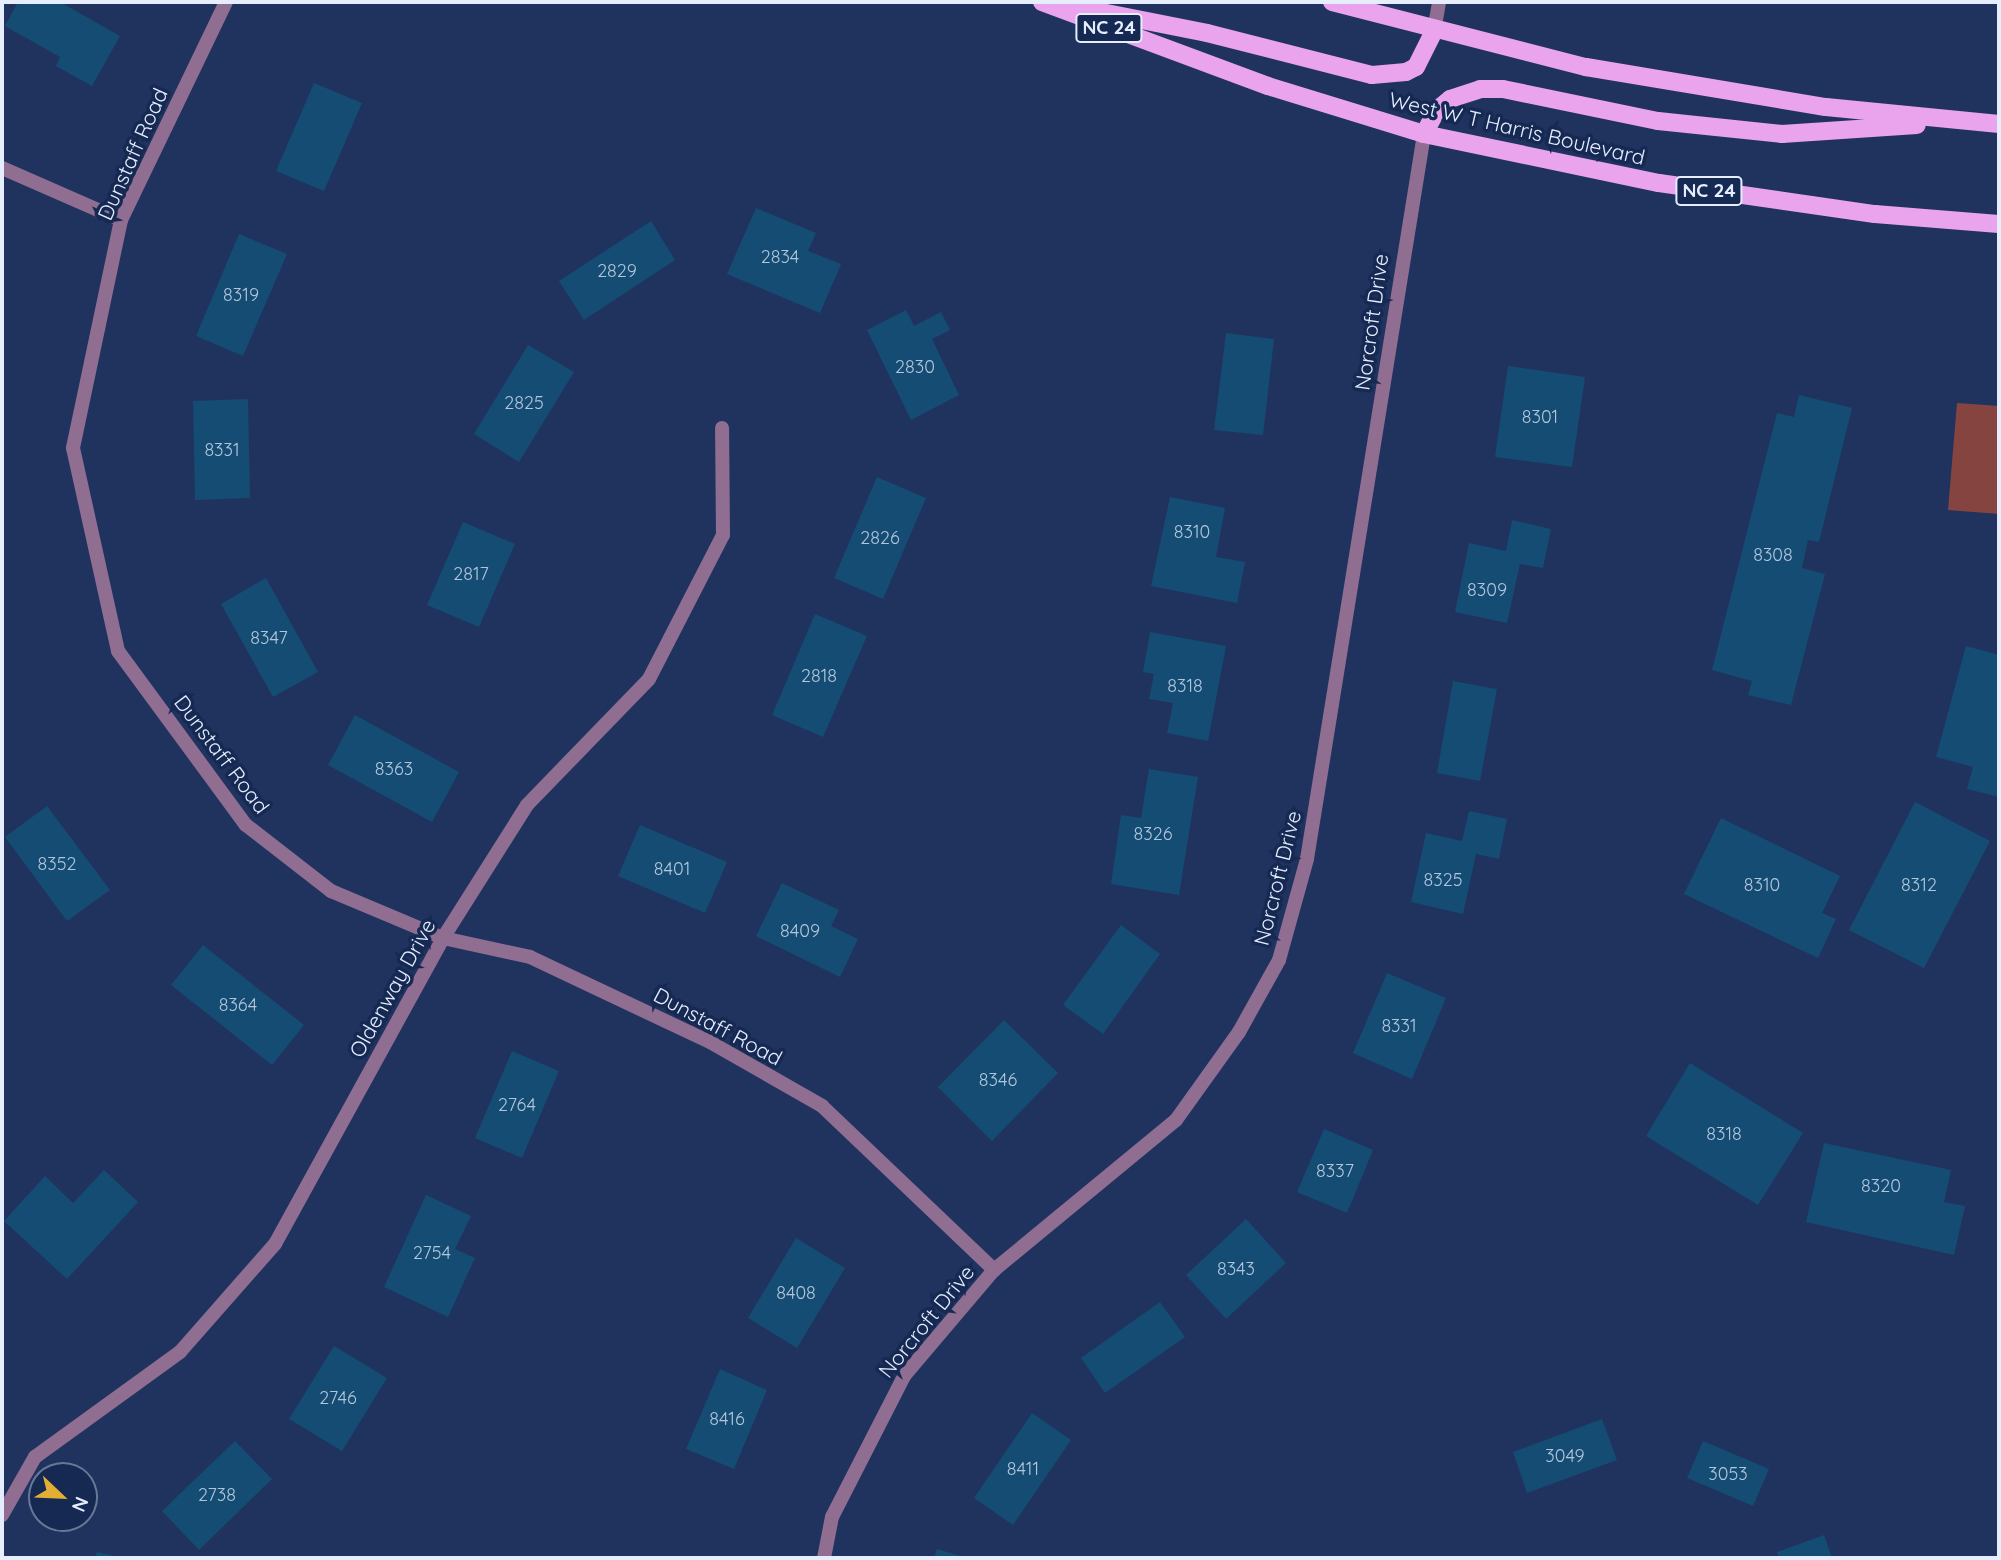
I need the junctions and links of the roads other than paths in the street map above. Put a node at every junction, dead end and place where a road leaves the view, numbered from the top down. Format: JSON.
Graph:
{"nodes":[{"id":1,"x":226,"y":2,"type":"edge"},
{"id":2,"x":1044,"y":2,"type":"edge"},
{"id":3,"x":1332,"y":2,"type":"edge"},
{"id":4,"x":1439,"y":2,"type":"edge"},
{"id":5,"x":1434,"y":31,"type":"junction"},
{"id":6,"x":1962,"y":122,"type":"junction"},
{"id":7,"x":1999,"y":124,"type":"edge"},
{"id":8,"x":1423,"y":134,"type":"junction"},
{"id":9,"x":2,"y":167,"type":"edge"},
{"id":10,"x":121,"y":220,"type":"junction"},
{"id":11,"x":1999,"y":225,"type":"edge"},
{"id":12,"x":722,"y":428,"type":"dead end"},
{"id":13,"x":443,"y":938,"type":"junction"},
{"id":14,"x":994,"y":1270,"type":"junction"},
{"id":15,"x":2,"y":1515,"type":"edge"},
{"id":16,"x":824,"y":1558,"type":"edge"}],
"edges":[{"from":1,"to":10,"type":"street","name":"Dunstaff Road"},
{"from":2,"to":5,"type":"main road"},
{"from":2,"to":8,"type":"main road","name":"West W T Harris Boulevard","number":"NC 24"},
{"from":3,"to":5,"type":"main road"},
{"from":4,"to":5,"type":"street"},
{"from":5,"to":6,"type":"main road"},
{"from":6,"to":7,"type":"main road"},
{"from":6,"to":8,"type":"main road"},
{"from":8,"to":11,"type":"main road","name":"West W T Harris Boulevard","number":"NC 24"},
{"from":8,"to":14,"type":"street","name":"Norcroft Drive"},
{"from":9,"to":10,"type":"street"},
{"from":10,"to":13,"type":"street","name":"Dunstaff Road"},
{"from":12,"to":13,"type":"street","name":"Oldenway Drive"},
{"from":13,"to":14,"type":"street","name":"Dunstaff Road"},
{"from":13,"to":15,"type":"street","name":"Oldenway Drive"},
{"from":14,"to":16,"type":"street","name":"Norcroft Drive"}]}
